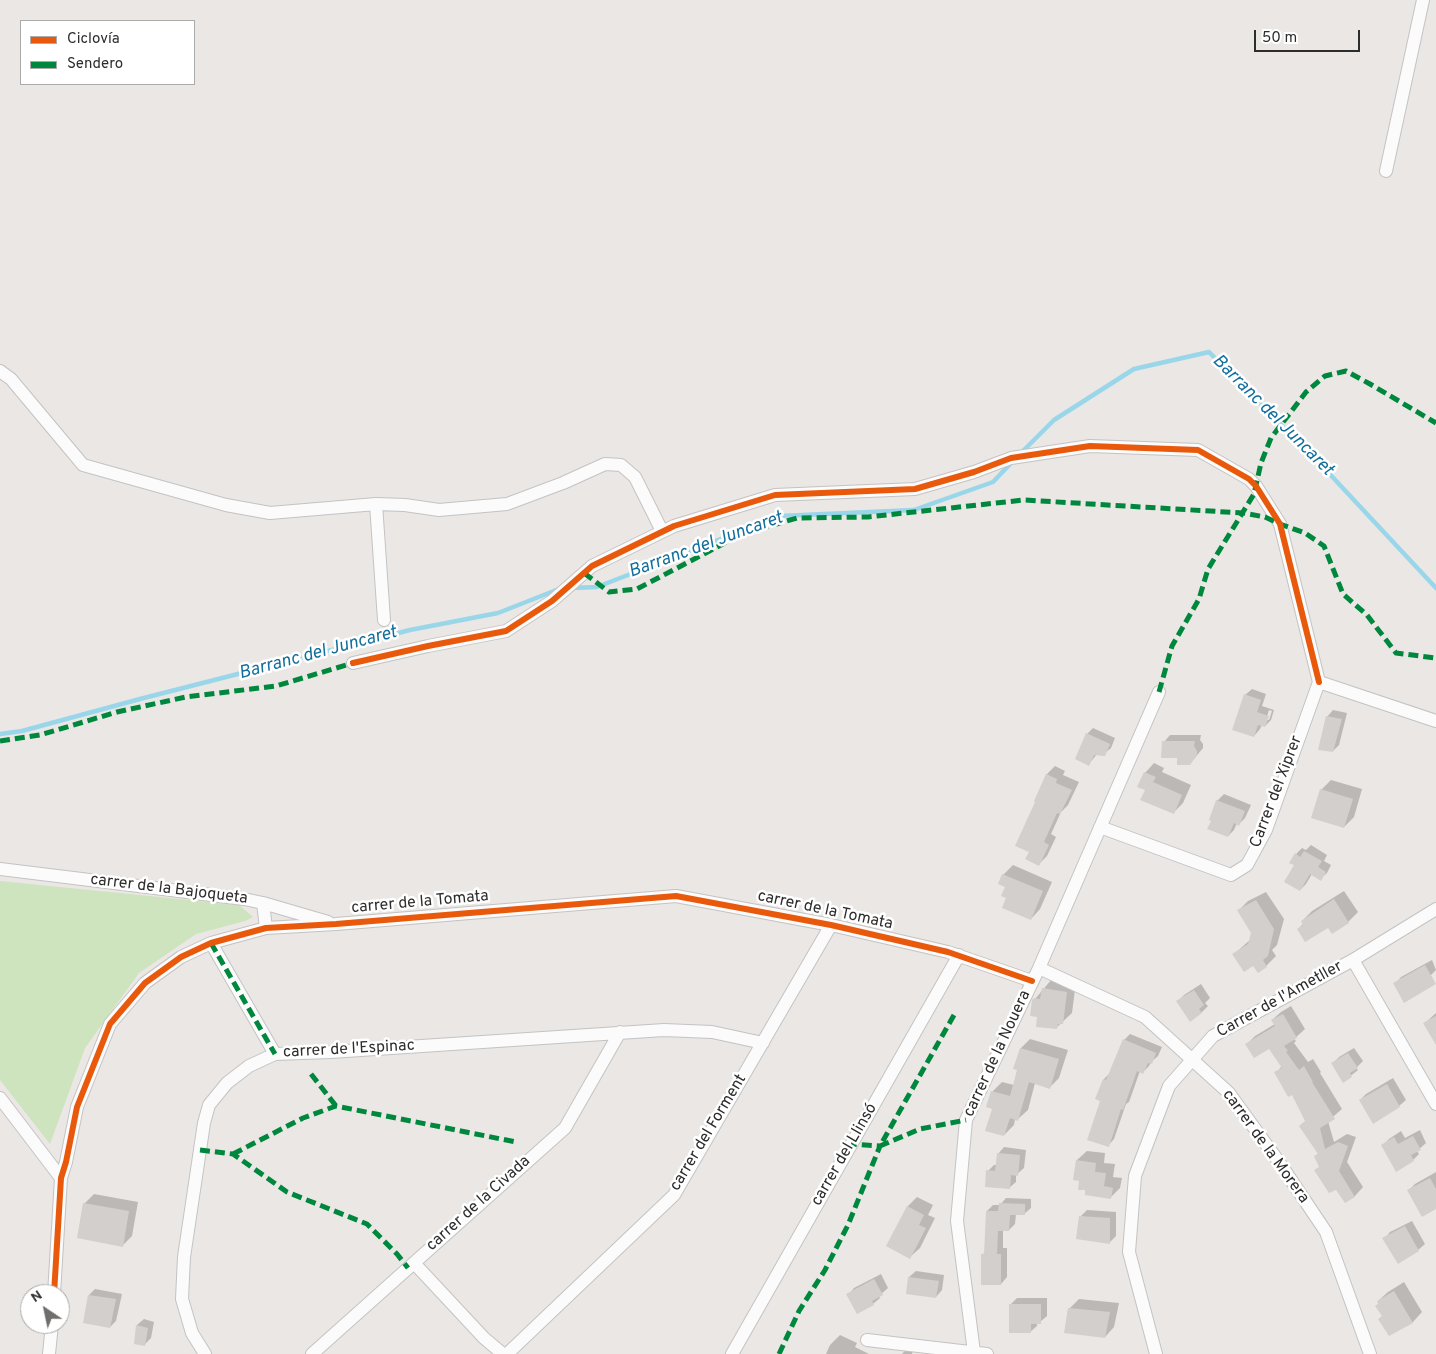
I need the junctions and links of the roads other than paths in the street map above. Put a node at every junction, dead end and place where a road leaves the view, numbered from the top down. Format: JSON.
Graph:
{"nodes":[{"id":1,"x":1423,"y":0,"type":"edge"},
{"id":2,"x":1386,"y":171,"type":"dead end"},
{"id":3,"x":0,"y":371,"type":"edge"},
{"id":4,"x":376,"y":504,"type":"junction"},
{"id":5,"x":662,"y":532,"type":"junction"},
{"id":6,"x":384,"y":620,"type":"dead end"},
{"id":7,"x":353,"y":663,"type":"dead end"},
{"id":8,"x":1319,"y":682,"type":"junction"},
{"id":9,"x":1159,"y":692,"type":"dead end"},
{"id":10,"x":1436,"y":721,"type":"edge"},
{"id":11,"x":1100,"y":827,"type":"junction"},
{"id":12,"x":0,"y":869,"type":"edge"},
{"id":13,"x":263,"y":903,"type":"junction"},
{"id":14,"x":1436,"y":909,"type":"edge"},
{"id":15,"x":336,"y":924,"type":"junction"},
{"id":16,"x":832,"y":925,"type":"junction"},
{"id":17,"x":266,"y":928,"type":"junction"},
{"id":18,"x":211,"y":943,"type":"junction"},
{"id":19,"x":959,"y":956,"type":"junction"},
{"id":20,"x":1353,"y":960,"type":"junction"},
{"id":21,"x":1039,"y":968,"type":"junction"},
{"id":22,"x":1032,"y":981,"type":"junction"},
{"id":23,"x":620,"y":1032,"type":"junction"},
{"id":24,"x":763,"y":1043,"type":"junction"},
{"id":25,"x":275,"y":1054,"type":"junction"},
{"id":26,"x":1192,"y":1059,"type":"junction"},
{"id":27,"x":0,"y":1098,"type":"edge"},
{"id":28,"x":1436,"y":1104,"type":"edge"},
{"id":29,"x":61,"y":1178,"type":"junction"},
{"id":30,"x":414,"y":1263,"type":"junction"},
{"id":31,"x":55,"y":1284,"type":"edge"},
{"id":32,"x":51,"y":1334,"type":"edge"},
{"id":33,"x":867,"y":1340,"type":"dead end"},
{"id":34,"x":509,"y":1353,"type":"edge"},
{"id":35,"x":980,"y":1353,"type":"edge"},
{"id":36,"x":49,"y":1354,"type":"edge"},
{"id":37,"x":205,"y":1354,"type":"edge"},
{"id":38,"x":312,"y":1354,"type":"edge"},
{"id":39,"x":732,"y":1354,"type":"edge"},
{"id":40,"x":1156,"y":1354,"type":"edge"},
{"id":41,"x":1370,"y":1354,"type":"edge"}],
"edges":[{"from":1,"to":2,"type":"street"},
{"from":3,"to":4,"type":"street"},
{"from":4,"to":5,"type":"street"},
{"from":4,"to":6,"type":"street"},
{"from":5,"to":7,"type":"street"},
{"from":5,"to":8,"type":"street"},
{"from":8,"to":10,"type":"street"},
{"from":8,"to":11,"type":"street","name":"Carrer del Xiprer"},
{"from":9,"to":11,"type":"street","name":"carrer de la Nouera"},
{"from":11,"to":21,"type":"street","name":"carrer de la Nouera"},
{"from":12,"to":13,"type":"street","name":"carrer de la Bajoqueta"},
{"from":13,"to":15,"type":"street","name":"carrer de la Bajoqueta"},
{"from":13,"to":17,"type":"street"},
{"from":14,"to":20,"type":"street","name":"Carrer de l'Ametller"},
{"from":15,"to":16,"type":"street","name":"carrer de la Tomata"},
{"from":15,"to":17,"type":"street","name":"carrer de la Tomata"},
{"from":16,"to":19,"type":"street","name":"carrer de la Tomata"},
{"from":16,"to":24,"type":"street","name":"carrer del Forment"},
{"from":17,"to":18,"type":"street","name":"carrer de la Tomata"},
{"from":18,"to":25,"type":"street"},
{"from":18,"to":29,"type":"street","name":"carrer de la Tomata"},
{"from":19,"to":22,"type":"street","name":"carrer de la Tomata"},
{"from":19,"to":39,"type":"street","name":"carrer del Llinsó"},
{"from":20,"to":26,"type":"street","name":"Carrer de l'Ametller"},
{"from":20,"to":28,"type":"street"},
{"from":21,"to":22,"type":"street","name":"carrer de la Nouera"},
{"from":21,"to":26,"type":"street","name":"carrer de la Morera"},
{"from":22,"to":35,"type":"street","name":"carrer de la Nouera"},
{"from":23,"to":24,"type":"street","name":"carrer de l'Espinac"},
{"from":23,"to":25,"type":"street","name":"carrer de l'Espinac"},
{"from":23,"to":30,"type":"street","name":"carrer de la Civada"},
{"from":24,"to":34,"type":"street","name":"carrer del Forment"},
{"from":25,"to":37,"type":"street","name":"carrer de l'Espinac"},
{"from":26,"to":40,"type":"street","name":"Carrer de l'Ametller"},
{"from":26,"to":41,"type":"street","name":"carrer de la Morera"},
{"from":27,"to":29,"type":"street"},
{"from":29,"to":31,"type":"street","name":"carrer de la Tomata"},
{"from":30,"to":34,"type":"street"},
{"from":30,"to":38,"type":"street","name":"carrer de la Civada"},
{"from":32,"to":36,"type":"street"},
{"from":33,"to":35,"type":"street","name":"carrer de la Nouera"}]}
